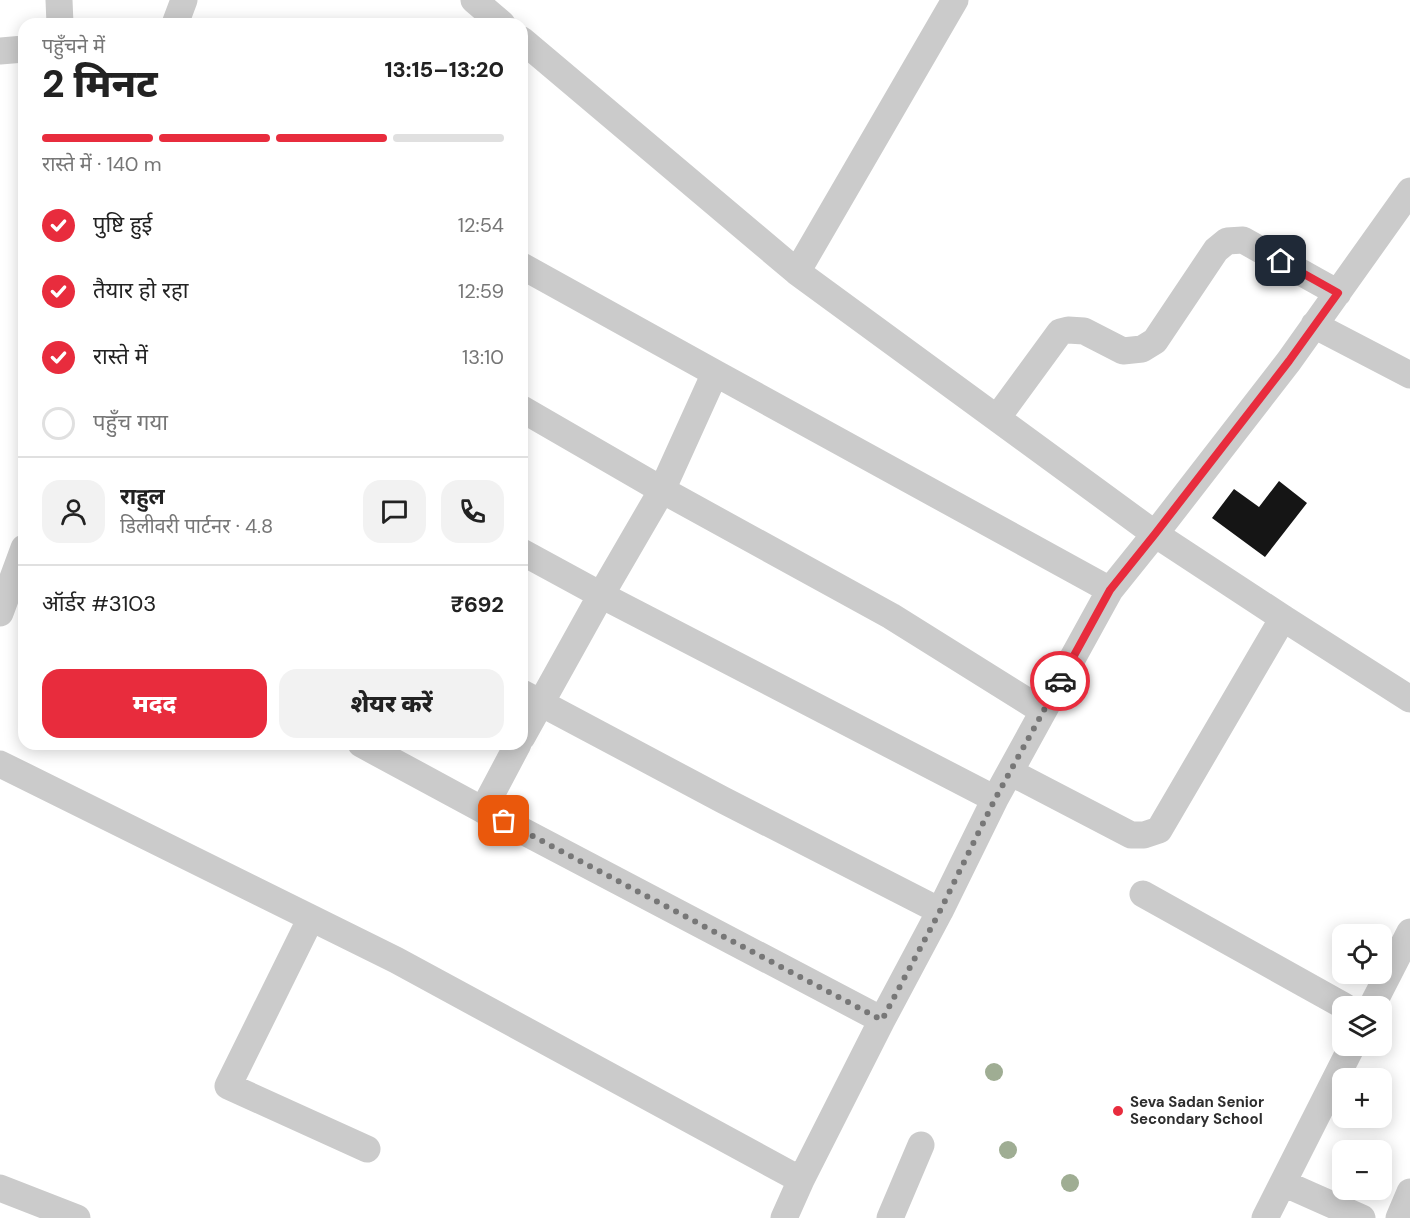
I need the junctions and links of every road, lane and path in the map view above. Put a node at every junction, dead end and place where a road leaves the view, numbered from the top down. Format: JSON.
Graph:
{"nodes":[{"id":1,"x":59,"y":0,"type":"edge"},
{"id":2,"x":184,"y":0,"type":"edge"},
{"id":3,"x":474,"y":0,"type":"edge"},
{"id":4,"x":955,"y":0,"type":"edge"},
{"id":5,"x":60,"y":18,"type":"edge"},
{"id":6,"x":177,"y":18,"type":"edge"},
{"id":7,"x":495,"y":18,"type":"edge"},
{"id":8,"x":528,"y":45,"type":"edge"},
{"id":9,"x":18,"y":50,"type":"edge"},
{"id":10,"x":0,"y":51,"type":"edge"},
{"id":11,"x":1410,"y":191,"type":"edge"},
{"id":12,"x":1402,"y":218,"type":"edge"},
{"id":13,"x":528,"y":269,"type":"edge"},
{"id":14,"x":797,"y":272,"type":"junction"},
{"id":15,"x":1338,"y":293,"type":"junction"},
{"id":16,"x":1314,"y":325,"type":"junction"},
{"id":17,"x":715,"y":372,"type":"junction"},
{"id":18,"x":1410,"y":375,"type":"edge"},
{"id":19,"x":528,"y":412,"type":"edge"},
{"id":20,"x":997,"y":418,"type":"junction"},
{"id":21,"x":662,"y":490,"type":"junction"},
{"id":22,"x":1155,"y":534,"type":"junction"},
{"id":23,"x":528,"y":555,"type":"edge"},
{"id":24,"x":17,"y":557,"type":"edge"},
{"id":25,"x":1110,"y":590,"type":"junction"},
{"id":26,"x":601,"y":594,"type":"junction"},
{"id":27,"x":0,"y":613,"type":"edge"},
{"id":28,"x":1283,"y":618,"type":"junction"},
{"id":29,"x":531,"y":698,"type":"edge"},
{"id":30,"x":1410,"y":699,"type":"edge"},
{"id":31,"x":1043,"y":711,"type":"junction"},
{"id":32,"x":372,"y":750,"type":"edge"},
{"id":33,"x":516,"y":750,"type":"edge"},
{"id":34,"x":0,"y":764,"type":"edge"},
{"id":35,"x":1010,"y":772,"type":"junction"},
{"id":36,"x":995,"y":799,"type":"junction"},
{"id":37,"x":483,"y":810,"type":"junction"},
{"id":38,"x":1143,"y":894,"type":"dead end"},
{"id":39,"x":940,"y":911,"type":"junction"},
{"id":40,"x":311,"y":918,"type":"junction"},
{"id":41,"x":1410,"y":932,"type":"edge"},
{"id":42,"x":1377,"y":996,"type":"edge"},
{"id":43,"x":1332,"y":999,"type":"edge"},
{"id":44,"x":882,"y":1020,"type":"junction"},
{"id":45,"x":1347,"y":1056,"type":"edge"},
{"id":46,"x":921,"y":1145,"type":"dead end"},
{"id":47,"x":367,"y":1149,"type":"dead end"},
{"id":48,"x":801,"y":1180,"type":"junction"},
{"id":49,"x":1282,"y":1183,"type":"junction"},
{"id":50,"x":0,"y":1188,"type":"edge"},
{"id":51,"x":1410,"y":1192,"type":"edge"},
{"id":52,"x":77,"y":1218,"type":"edge"},
{"id":53,"x":784,"y":1218,"type":"edge"},
{"id":54,"x":890,"y":1218,"type":"edge"},
{"id":55,"x":1265,"y":1218,"type":"edge"},
{"id":56,"x":1362,"y":1218,"type":"edge"},
{"id":57,"x":1399,"y":1218,"type":"edge"}],
"edges":[{"from":1,"to":5,"type":"street"},
{"from":2,"to":6,"type":"street"},
{"from":3,"to":7,"type":"street"},
{"from":4,"to":14,"type":"street"},
{"from":8,"to":14,"type":"street"},
{"from":9,"to":10,"type":"street"},
{"from":11,"to":12,"type":"street"},
{"from":12,"to":15,"type":"street"},
{"from":13,"to":17,"type":"street"},
{"from":14,"to":20,"type":"street"},
{"from":15,"to":16,"type":"street"},
{"from":15,"to":20,"type":"street"},
{"from":16,"to":18,"type":"street"},
{"from":16,"to":22,"type":"street"},
{"from":17,"to":21,"type":"street"},
{"from":17,"to":25,"type":"street"},
{"from":19,"to":21,"type":"street"},
{"from":20,"to":22,"type":"street"},
{"from":21,"to":26,"type":"street"},
{"from":21,"to":31,"type":"street"},
{"from":22,"to":25,"type":"street"},
{"from":22,"to":28,"type":"street"},
{"from":23,"to":26,"type":"street"},
{"from":24,"to":27,"type":"street"},
{"from":25,"to":31,"type":"street"},
{"from":26,"to":29,"type":"street"},
{"from":26,"to":36,"type":"street"},
{"from":28,"to":30,"type":"street"},
{"from":28,"to":35,"type":"street"},
{"from":29,"to":39,"type":"street"},
{"from":31,"to":35,"type":"street"},
{"from":32,"to":37,"type":"street"},
{"from":33,"to":37,"type":"street"},
{"from":34,"to":40,"type":"street"},
{"from":35,"to":36,"type":"street"},
{"from":36,"to":39,"type":"street"},
{"from":37,"to":44,"type":"street"},
{"from":38,"to":43,"type":"street"},
{"from":39,"to":44,"type":"street"},
{"from":40,"to":47,"type":"street"},
{"from":40,"to":48,"type":"street"},
{"from":41,"to":42,"type":"street"},
{"from":44,"to":48,"type":"street"},
{"from":45,"to":49,"type":"street"},
{"from":46,"to":54,"type":"street"},
{"from":48,"to":53,"type":"street"},
{"from":49,"to":55,"type":"street"},
{"from":49,"to":56,"type":"street"},
{"from":50,"to":52,"type":"street"},
{"from":51,"to":57,"type":"street"}]}
